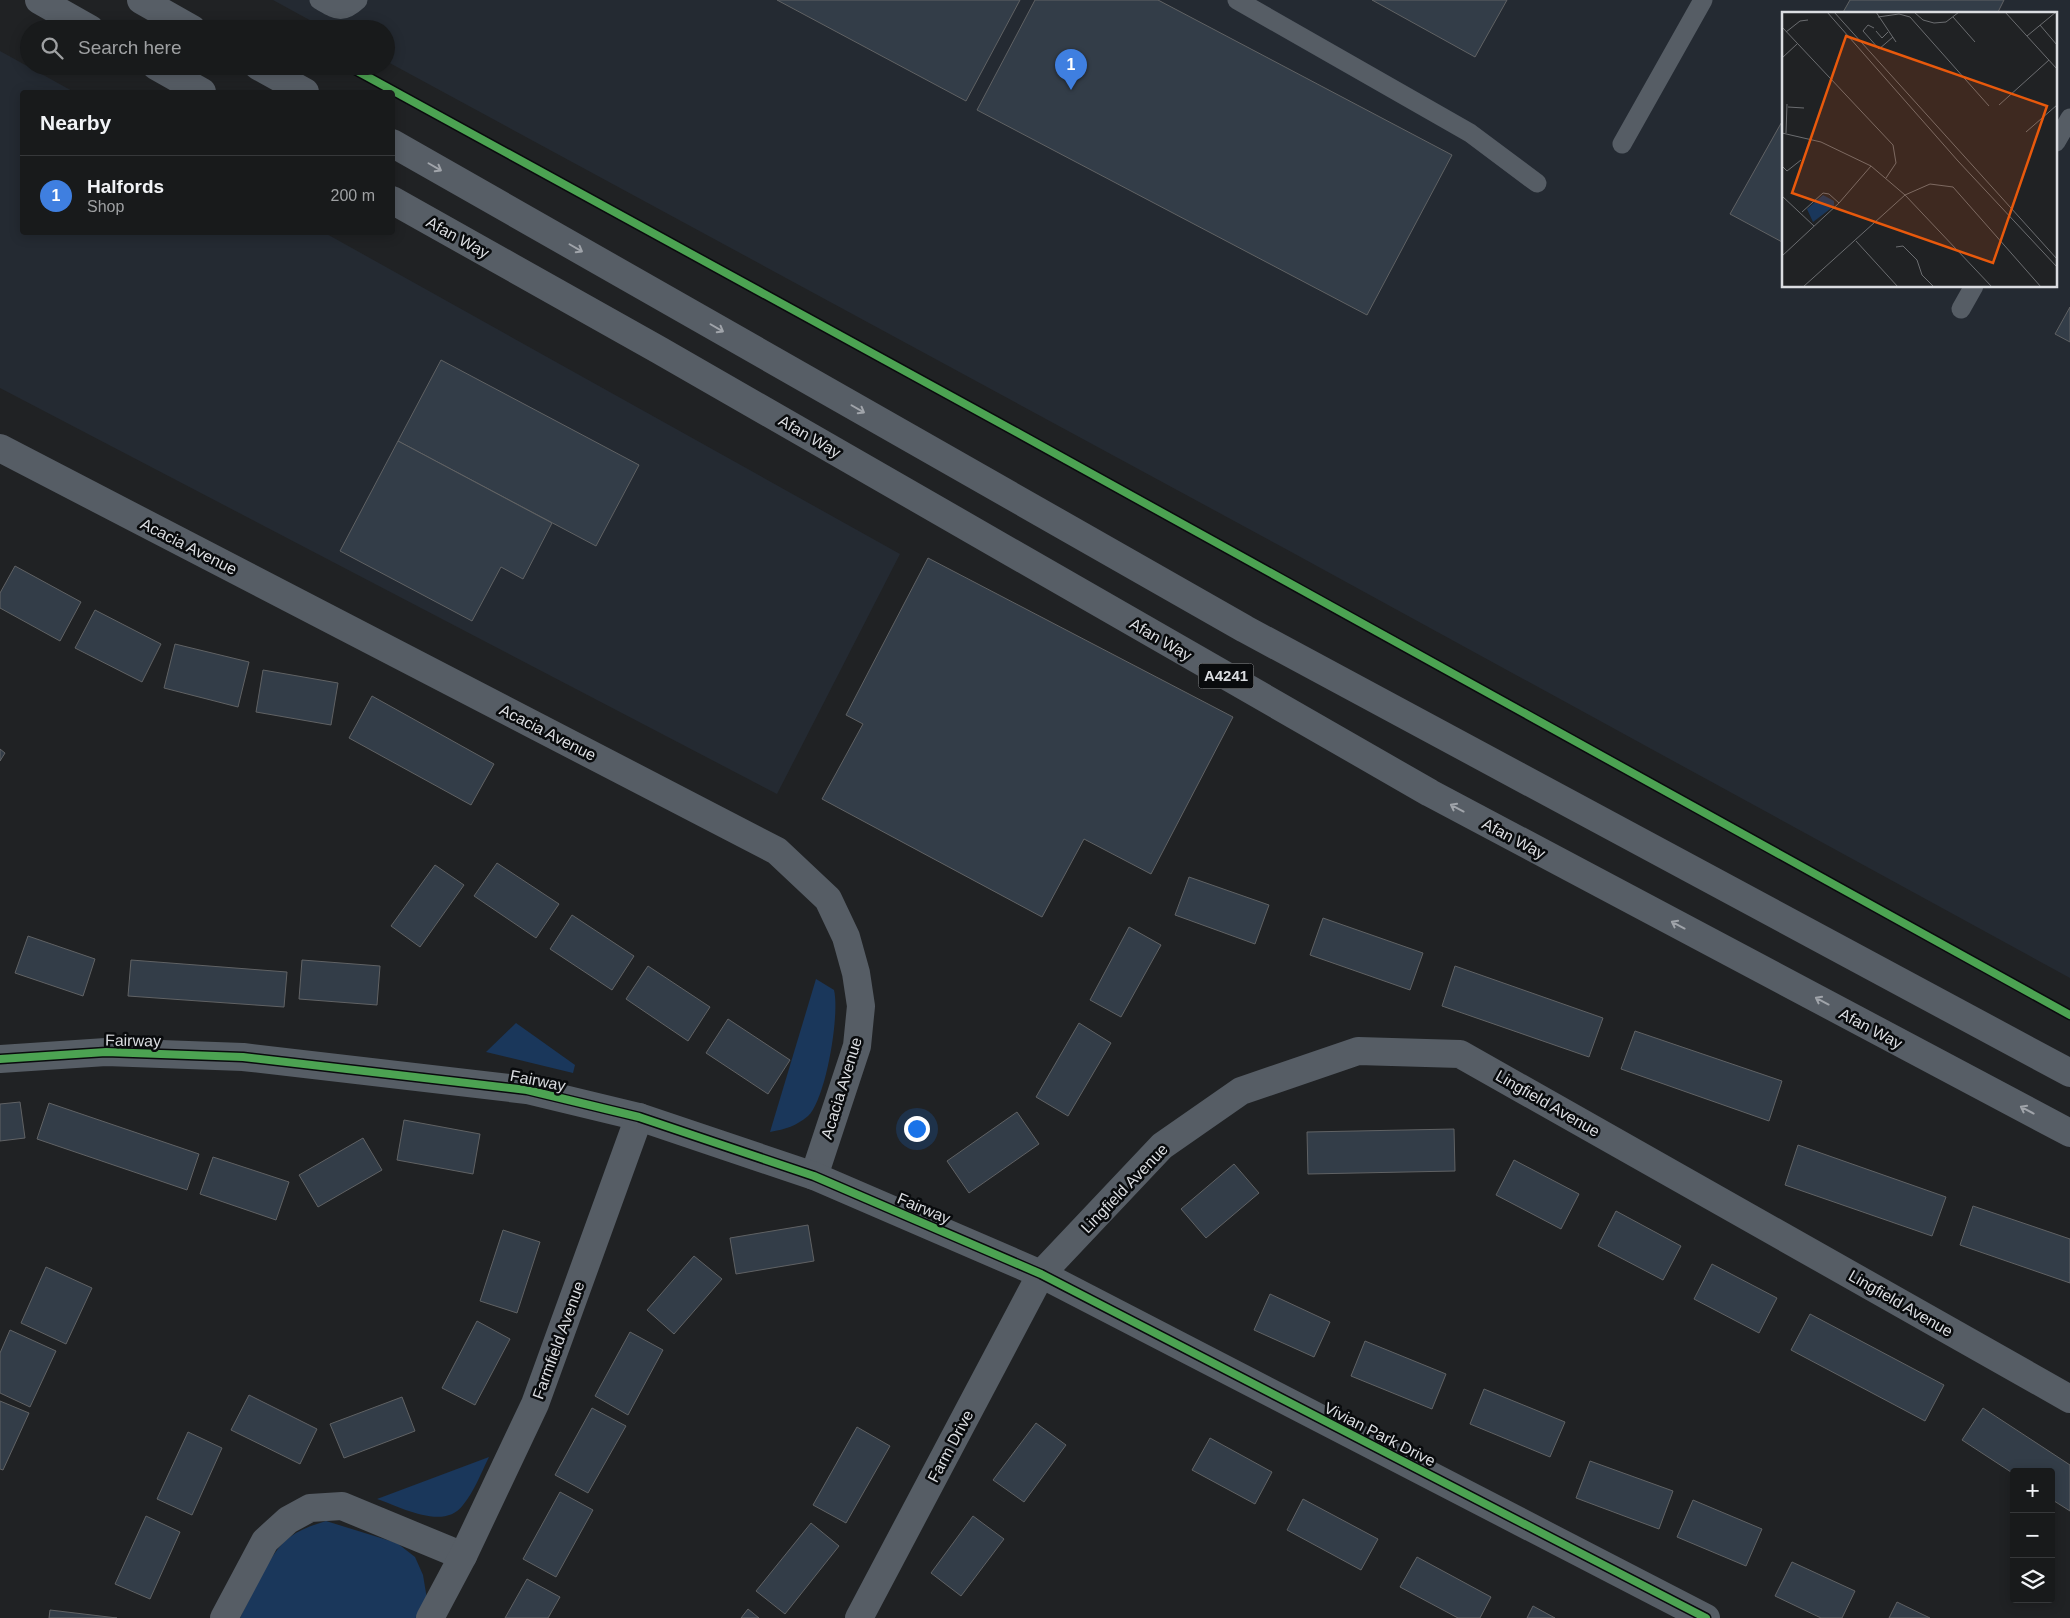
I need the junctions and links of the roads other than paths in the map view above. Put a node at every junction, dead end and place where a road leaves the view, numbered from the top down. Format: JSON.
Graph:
{"nodes":[{"id":1,"x":39,"y":0,"type":"edge"},
{"id":2,"x":142,"y":0,"type":"edge"},
{"id":3,"x":319,"y":0,"type":"edge"},
{"id":4,"x":358,"y":0,"type":"edge"},
{"id":5,"x":1237,"y":0,"type":"edge"},
{"id":6,"x":1703,"y":0,"type":"edge"},
{"id":7,"x":74,"y":20,"type":"edge"},
{"id":8,"x":176,"y":20,"type":"edge"},
{"id":9,"x":172,"y":75,"type":"edge"},
{"id":10,"x":274,"y":75,"type":"edge"},
{"id":11,"x":198,"y":90,"type":"edge"},
{"id":12,"x":301,"y":90,"type":"edge"},
{"id":13,"x":2070,"y":118,"type":"edge"},
{"id":14,"x":2058,"y":139,"type":"edge"},
{"id":15,"x":1622,"y":144,"type":"dead end"},
{"id":16,"x":395,"y":145,"type":"edge"},
{"id":17,"x":1537,"y":183,"type":"dead end"},
{"id":18,"x":395,"y":202,"type":"edge"},
{"id":19,"x":1973,"y":288,"type":"edge"},
{"id":20,"x":1961,"y":309,"type":"dead end"},
{"id":21,"x":0,"y":448,"type":"edge"},
{"id":22,"x":0,"y":1059,"type":"edge"},
{"id":23,"x":2070,"y":1073,"type":"edge"},
{"id":24,"x":639,"y":1117,"type":"junction"},
{"id":25,"x":2070,"y":1133,"type":"edge"},
{"id":26,"x":814,"y":1176,"type":"junction"},
{"id":27,"x":1041,"y":1274,"type":"junction"},
{"id":28,"x":2070,"y":1399,"type":"edge"},
{"id":29,"x":462,"y":1556,"type":"junction"},
{"id":30,"x":224,"y":1618,"type":"edge"},
{"id":31,"x":430,"y":1618,"type":"edge"},
{"id":32,"x":859,"y":1618,"type":"edge"},
{"id":33,"x":1706,"y":1618,"type":"edge"}],
"edges":[{"from":1,"to":7,"type":"main road"},
{"from":2,"to":8,"type":"main road"},
{"from":3,"to":4,"type":"lane"},
{"from":5,"to":17,"type":"lane"},
{"from":6,"to":15,"type":"lane"},
{"from":9,"to":11,"type":"main road"},
{"from":10,"to":12,"type":"main road"},
{"from":13,"to":14,"type":"lane"},
{"from":16,"to":23,"type":"main road","one_way":true},
{"from":25,"to":18,"type":"main road","name":"Afan Way","number":"A4241","one_way":true},
{"from":19,"to":20,"type":"lane"},
{"from":21,"to":26,"type":"street","name":"Acacia Avenue"},
{"from":22,"to":24,"type":"street","name":"Fairway"},
{"from":24,"to":26,"type":"street","name":"Fairway"},
{"from":24,"to":29,"type":"street","name":"Farmfield Avenue"},
{"from":26,"to":27,"type":"street","name":"Fairway"},
{"from":27,"to":28,"type":"street","name":"Lingfield Avenue"},
{"from":27,"to":32,"type":"street","name":"Farm Drive"},
{"from":27,"to":33,"type":"street","name":"Vivian Park Drive"},
{"from":29,"to":30,"type":"street"},
{"from":29,"to":31,"type":"street","name":"Farmfield Avenue"}]}
